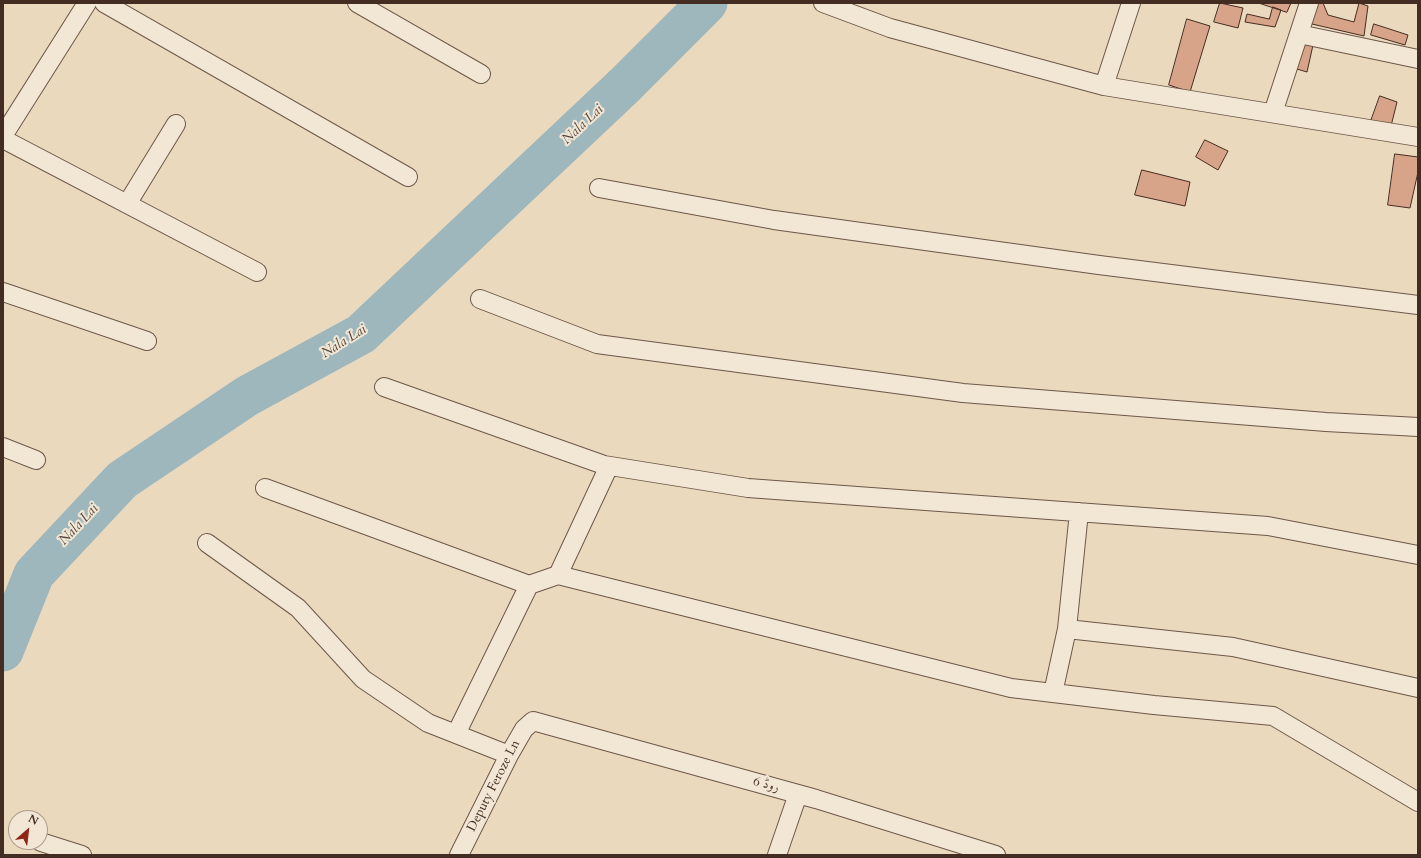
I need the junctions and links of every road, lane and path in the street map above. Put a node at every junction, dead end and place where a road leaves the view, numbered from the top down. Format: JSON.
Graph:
{"nodes":[{"id":1,"x":87,"y":3,"type":"edge"},
{"id":2,"x":104,"y":3,"type":"edge"},
{"id":3,"x":357,"y":3,"type":"edge"},
{"id":4,"x":823,"y":3,"type":"edge"},
{"id":5,"x":1131,"y":3,"type":"edge"},
{"id":6,"x":1309,"y":3,"type":"edge"},
{"id":7,"x":1299,"y":34,"type":"junction"},
{"id":8,"x":1418,"y":59,"type":"edge"},
{"id":9,"x":481,"y":74,"type":"dead end"},
{"id":10,"x":1104,"y":86,"type":"junction"},
{"id":11,"x":1273,"y":113,"type":"junction"},
{"id":12,"x":176,"y":124,"type":"dead end"},
{"id":13,"x":1418,"y":136,"type":"edge"},
{"id":14,"x":3,"y":138,"type":"edge"},
{"id":15,"x":408,"y":177,"type":"dead end"},
{"id":16,"x":599,"y":188,"type":"dead end"},
{"id":17,"x":127,"y":204,"type":"junction"},
{"id":18,"x":257,"y":272,"type":"dead end"},
{"id":19,"x":3,"y":292,"type":"edge"},
{"id":20,"x":480,"y":299,"type":"dead end"},
{"id":21,"x":1418,"y":305,"type":"edge"},
{"id":22,"x":147,"y":341,"type":"dead end"},
{"id":23,"x":384,"y":387,"type":"dead end"},
{"id":24,"x":1418,"y":427,"type":"edge"},
{"id":25,"x":3,"y":448,"type":"edge"},
{"id":26,"x":36,"y":460,"type":"dead end"},
{"id":27,"x":609,"y":466,"type":"junction"},
{"id":28,"x":265,"y":488,"type":"dead end"},
{"id":29,"x":1079,"y":512,"type":"junction"},
{"id":30,"x":207,"y":543,"type":"dead end"},
{"id":31,"x":1418,"y":555,"type":"edge"},
{"id":32,"x":558,"y":575,"type":"junction"},
{"id":33,"x":529,"y":586,"type":"junction"},
{"id":34,"x":1067,"y":629,"type":"junction"},
{"id":35,"x":1418,"y":688,"type":"edge"},
{"id":36,"x":1053,"y":693,"type":"junction"},
{"id":37,"x":533,"y":721,"type":"joint"},
{"id":38,"x":456,"y":734,"type":"junction"},
{"id":39,"x":509,"y":755,"type":"junction"},
{"id":40,"x":798,"y":794,"type":"junction"},
{"id":41,"x":1418,"y":802,"type":"edge"},
{"id":42,"x":48,"y":844,"type":"edge"},
{"id":43,"x":82,"y":855,"type":"edge"},
{"id":44,"x":459,"y":855,"type":"edge"},
{"id":45,"x":777,"y":855,"type":"edge"},
{"id":46,"x":996,"y":855,"type":"edge"}],
"edges":[{"from":1,"to":14,"type":"street"},
{"from":2,"to":15,"type":"street"},
{"from":3,"to":9,"type":"street"},
{"from":4,"to":10,"type":"street"},
{"from":5,"to":10,"type":"street"},
{"from":6,"to":7,"type":"street"},
{"from":7,"to":8,"type":"street"},
{"from":7,"to":11,"type":"street"},
{"from":10,"to":11,"type":"street"},
{"from":11,"to":13,"type":"street"},
{"from":12,"to":17,"type":"street"},
{"from":14,"to":17,"type":"street"},
{"from":16,"to":21,"type":"street"},
{"from":17,"to":18,"type":"street"},
{"from":19,"to":22,"type":"street"},
{"from":20,"to":24,"type":"street"},
{"from":23,"to":27,"type":"street"},
{"from":25,"to":26,"type":"street"},
{"from":27,"to":29,"type":"street"},
{"from":27,"to":32,"type":"street"},
{"from":28,"to":33,"type":"street"},
{"from":29,"to":31,"type":"street"},
{"from":29,"to":34,"type":"street"},
{"from":30,"to":38,"type":"street"},
{"from":32,"to":33,"type":"street"},
{"from":32,"to":36,"type":"street"},
{"from":33,"to":38,"type":"street"},
{"from":34,"to":35,"type":"street"},
{"from":34,"to":36,"type":"street"},
{"from":36,"to":41,"type":"street"},
{"from":37,"to":39,"type":"street","name":"Deputy Feroze Ln"},
{"from":37,"to":40,"type":"street","name":"روڈ 6"},
{"from":38,"to":39,"type":"street"},
{"from":39,"to":44,"type":"street","name":"Deputy Feroze Ln"},
{"from":40,"to":45,"type":"street"},
{"from":40,"to":46,"type":"street","name":"روڈ 6"},
{"from":42,"to":43,"type":"street"}]}
